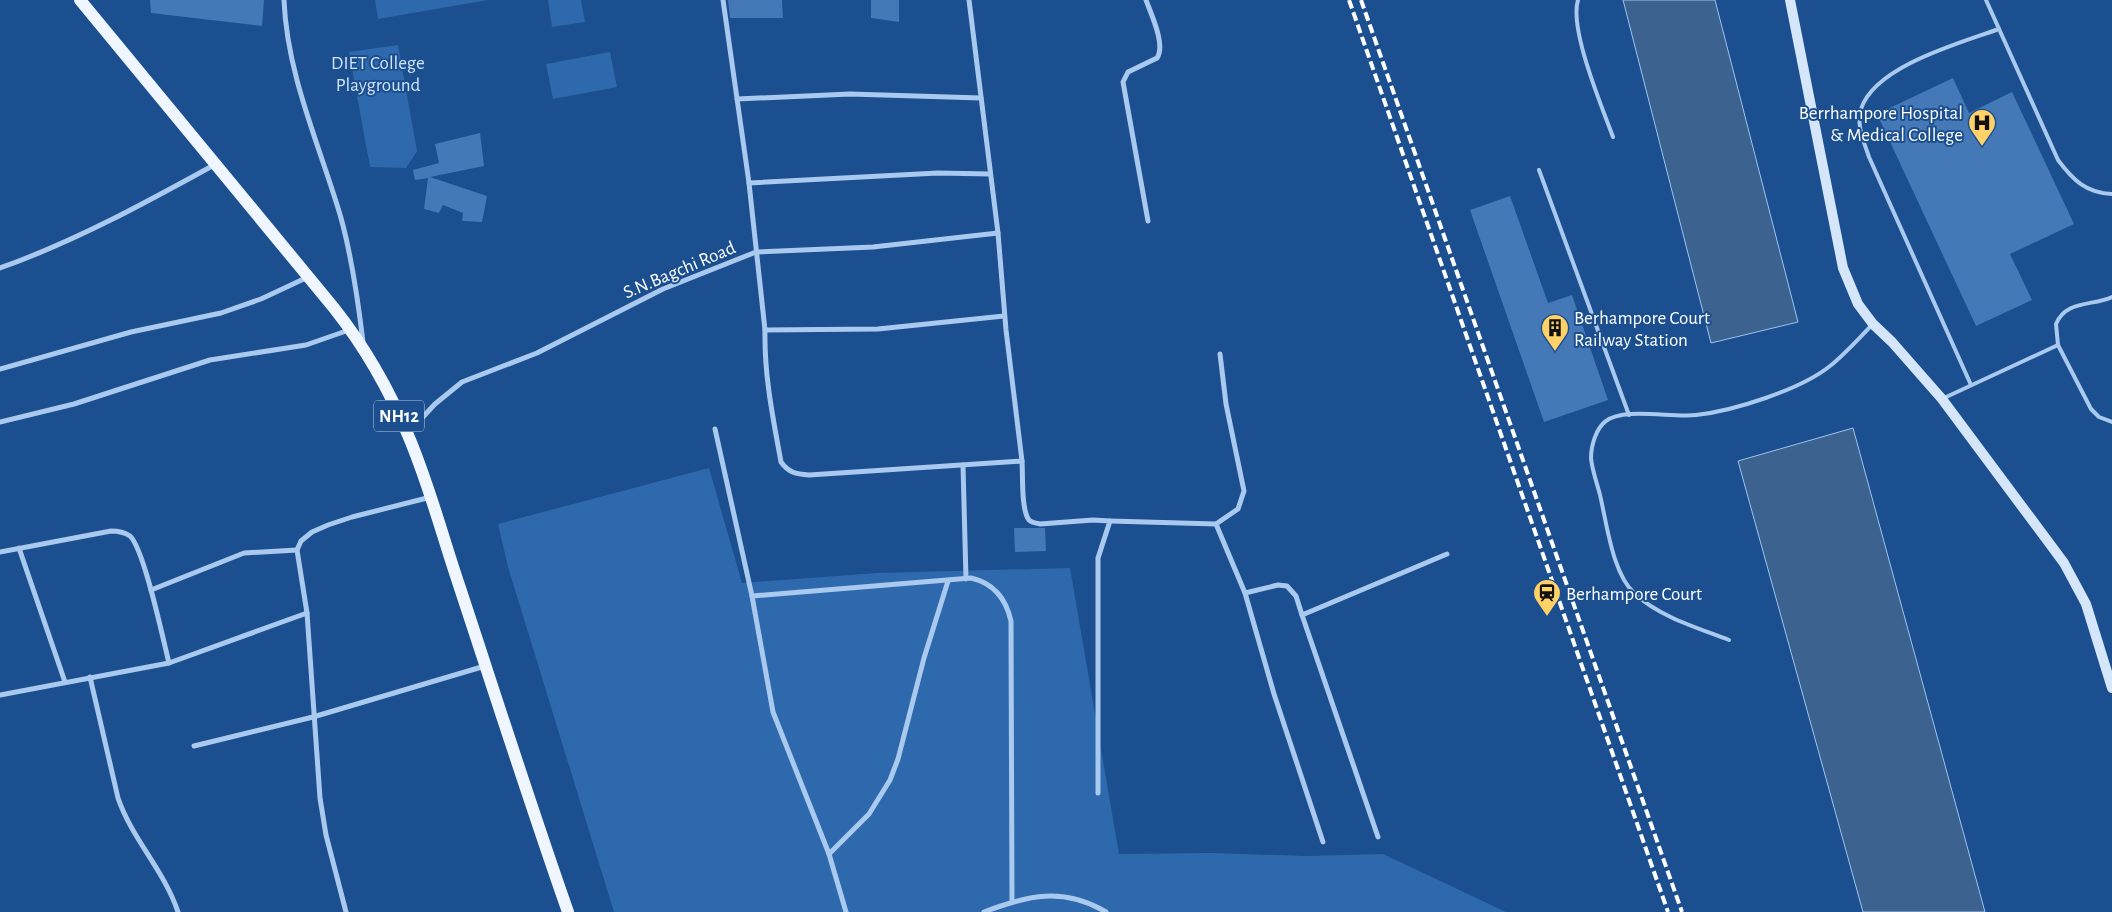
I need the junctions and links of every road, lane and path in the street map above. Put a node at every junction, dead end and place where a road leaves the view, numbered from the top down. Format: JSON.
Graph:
{"nodes":[{"id":1,"x":80,"y":0,"type":"edge"},
{"id":2,"x":284,"y":0,"type":"edge"},
{"id":3,"x":723,"y":0,"type":"edge"},
{"id":4,"x":969,"y":0,"type":"edge"},
{"id":5,"x":1146,"y":0,"type":"edge"},
{"id":6,"x":1578,"y":0,"type":"edge"},
{"id":7,"x":1790,"y":0,"type":"edge"},
{"id":8,"x":1986,"y":0,"type":"edge"},
{"id":9,"x":1999,"y":29,"type":"junction"},
{"id":10,"x":981,"y":98,"type":"junction"},
{"id":11,"x":737,"y":99,"type":"junction"},
{"id":12,"x":1612,"y":137,"type":"dead end"},
{"id":13,"x":216,"y":164,"type":"junction"},
{"id":14,"x":1539,"y":170,"type":"dead end"},
{"id":15,"x":990,"y":174,"type":"junction"},
{"id":16,"x":749,"y":182,"type":"junction"},
{"id":17,"x":2112,"y":194,"type":"edge"},
{"id":18,"x":1148,"y":221,"type":"dead end"},
{"id":19,"x":998,"y":233,"type":"junction"},
{"id":20,"x":756,"y":252,"type":"junction"},
{"id":21,"x":0,"y":268,"type":"edge"},
{"id":22,"x":308,"y":276,"type":"junction"},
{"id":23,"x":2112,"y":297,"type":"edge"},
{"id":24,"x":1004,"y":316,"type":"junction"},
{"id":25,"x":1873,"y":324,"type":"junction"},
{"id":26,"x":350,"y":329,"type":"junction"},
{"id":27,"x":766,"y":330,"type":"junction"},
{"id":28,"x":2058,"y":345,"type":"junction"},
{"id":29,"x":364,"y":349,"type":"junction"},
{"id":30,"x":1220,"y":354,"type":"dead end"},
{"id":31,"x":0,"y":370,"type":"edge"},
{"id":32,"x":1971,"y":385,"type":"junction"},
{"id":33,"x":1942,"y":399,"type":"junction"},
{"id":34,"x":1629,"y":415,"type":"junction"},
{"id":35,"x":0,"y":422,"type":"edge"},
{"id":36,"x":2112,"y":422,"type":"edge"},
{"id":37,"x":715,"y":429,"type":"dead end"},
{"id":38,"x":408,"y":434,"type":"junction"},
{"id":39,"x":1022,"y":461,"type":"junction"},
{"id":40,"x":963,"y":465,"type":"junction"},
{"id":41,"x":431,"y":497,"type":"junction"},
{"id":42,"x":1110,"y":521,"type":"junction"},
{"id":43,"x":1216,"y":524,"type":"junction"},
{"id":44,"x":19,"y":548,"type":"junction"},
{"id":45,"x":297,"y":550,"type":"junction"},
{"id":46,"x":0,"y":552,"type":"edge"},
{"id":47,"x":1447,"y":554,"type":"dead end"},
{"id":48,"x":966,"y":579,"type":"junction"},
{"id":49,"x":948,"y":581,"type":"junction"},
{"id":50,"x":150,"y":590,"type":"junction"},
{"id":51,"x":1245,"y":593,"type":"junction"},
{"id":52,"x":752,"y":596,"type":"junction"},
{"id":53,"x":307,"y":612,"type":"junction"},
{"id":54,"x":1302,"y":615,"type":"junction"},
{"id":55,"x":1729,"y":640,"type":"dead end"},
{"id":56,"x":169,"y":663,"type":"junction"},
{"id":57,"x":486,"y":666,"type":"junction"},
{"id":58,"x":90,"y":677,"type":"junction"},
{"id":59,"x":65,"y":682,"type":"junction"},
{"id":60,"x":2112,"y":688,"type":"edge"},
{"id":61,"x":0,"y":695,"type":"edge"},
{"id":62,"x":313,"y":717,"type":"junction"},
{"id":63,"x":194,"y":746,"type":"dead end"},
{"id":64,"x":1098,"y":793,"type":"dead end"},
{"id":65,"x":1378,"y":837,"type":"dead end"},
{"id":66,"x":1323,"y":842,"type":"dead end"},
{"id":67,"x":829,"y":854,"type":"junction"},
{"id":68,"x":1012,"y":901,"type":"junction"},
{"id":69,"x":178,"y":912,"type":"edge"},
{"id":70,"x":346,"y":912,"type":"edge"},
{"id":71,"x":568,"y":912,"type":"edge"},
{"id":72,"x":846,"y":912,"type":"edge"},
{"id":73,"x":984,"y":912,"type":"edge"},
{"id":74,"x":1106,"y":912,"type":"edge"}],
"edges":[{"from":1,"to":13,"type":"main road","number":"NH12"},
{"from":2,"to":29,"type":"street"},
{"from":3,"to":11,"type":"street"},
{"from":4,"to":10,"type":"street"},
{"from":5,"to":18,"type":"street"},
{"from":6,"to":12,"type":"lane"},
{"from":7,"to":25,"type":"street"},
{"from":8,"to":9,"type":"lane"},
{"from":9,"to":17,"type":"lane"},
{"from":9,"to":32,"type":"lane"},
{"from":10,"to":11,"type":"street"},
{"from":10,"to":15,"type":"street"},
{"from":11,"to":16,"type":"street"},
{"from":13,"to":21,"type":"street"},
{"from":13,"to":22,"type":"main road","number":"NH12"},
{"from":14,"to":34,"type":"lane"},
{"from":15,"to":16,"type":"street"},
{"from":15,"to":19,"type":"street"},
{"from":16,"to":20,"type":"street"},
{"from":19,"to":20,"type":"street","name":"S.N.Bagchi Road"},
{"from":19,"to":24,"type":"street"},
{"from":20,"to":27,"type":"street"},
{"from":20,"to":38,"type":"street","name":"S.N.Bagchi Road"},
{"from":22,"to":26,"type":"main road","number":"NH12"},
{"from":22,"to":31,"type":"street"},
{"from":23,"to":28,"type":"lane"},
{"from":24,"to":27,"type":"street"},
{"from":24,"to":39,"type":"street"},
{"from":25,"to":33,"type":"street"},
{"from":25,"to":34,"type":"lane"},
{"from":26,"to":29,"type":"main road","number":"NH12"},
{"from":26,"to":35,"type":"street"},
{"from":27,"to":40,"type":"street"},
{"from":28,"to":32,"type":"lane"},
{"from":28,"to":36,"type":"lane"},
{"from":29,"to":38,"type":"main road","number":"NH12"},
{"from":30,"to":43,"type":"street"},
{"from":32,"to":33,"type":"lane"},
{"from":33,"to":60,"type":"street"},
{"from":34,"to":55,"type":"lane"},
{"from":37,"to":52,"type":"street"},
{"from":38,"to":41,"type":"main road","number":"NH12"},
{"from":39,"to":40,"type":"street"},
{"from":39,"to":42,"type":"street"},
{"from":40,"to":48,"type":"street"},
{"from":41,"to":45,"type":"street"},
{"from":41,"to":57,"type":"main road","number":"NH12"},
{"from":42,"to":43,"type":"street"},
{"from":42,"to":64,"type":"street"},
{"from":43,"to":51,"type":"street"},
{"from":44,"to":46,"type":"street"},
{"from":44,"to":50,"type":"street"},
{"from":44,"to":59,"type":"street"},
{"from":45,"to":50,"type":"street"},
{"from":45,"to":53,"type":"street"},
{"from":47,"to":54,"type":"street"},
{"from":48,"to":49,"type":"street"},
{"from":48,"to":68,"type":"street"},
{"from":49,"to":52,"type":"street"},
{"from":49,"to":67,"type":"street"},
{"from":50,"to":56,"type":"street"},
{"from":51,"to":54,"type":"street"},
{"from":51,"to":66,"type":"street"},
{"from":52,"to":67,"type":"street"},
{"from":53,"to":56,"type":"street"},
{"from":53,"to":62,"type":"street"},
{"from":54,"to":65,"type":"street"},
{"from":56,"to":58,"type":"street"},
{"from":57,"to":62,"type":"street"},
{"from":57,"to":71,"type":"main road","number":"NH12"},
{"from":58,"to":59,"type":"street"},
{"from":58,"to":69,"type":"street"},
{"from":59,"to":61,"type":"street"},
{"from":62,"to":63,"type":"street"},
{"from":62,"to":70,"type":"street"},
{"from":67,"to":72,"type":"street"},
{"from":68,"to":73,"type":"street"},
{"from":68,"to":74,"type":"street"}]}
